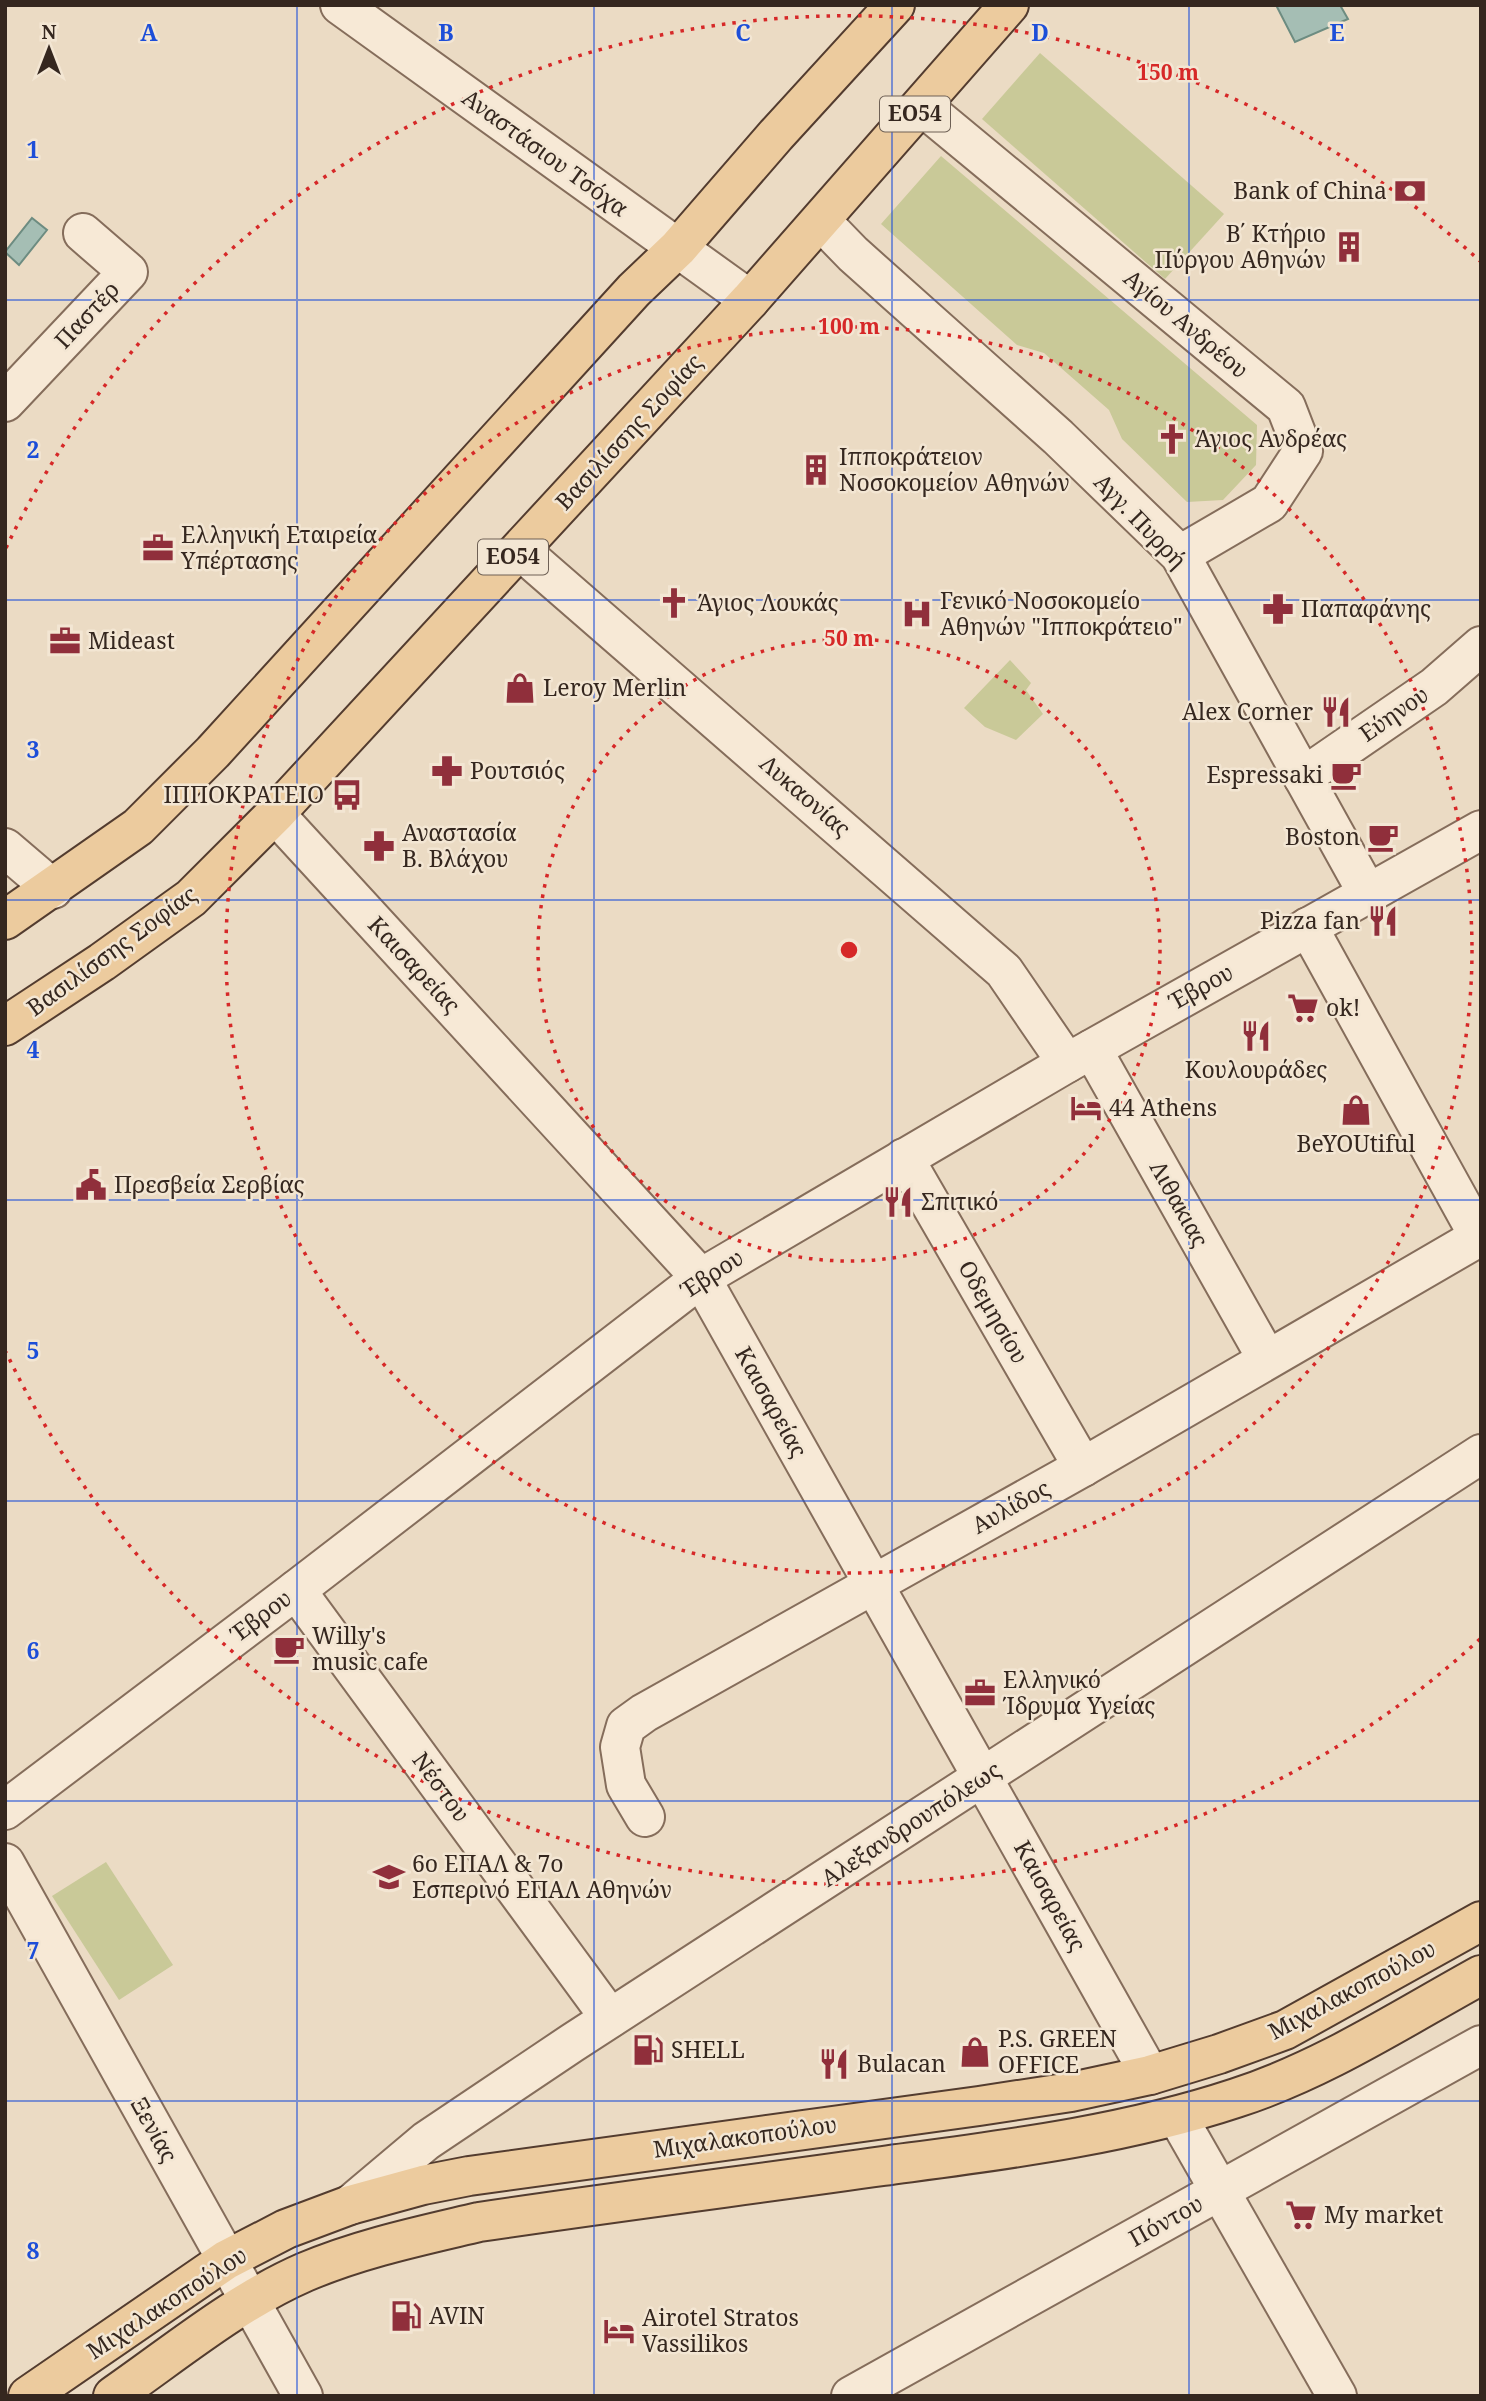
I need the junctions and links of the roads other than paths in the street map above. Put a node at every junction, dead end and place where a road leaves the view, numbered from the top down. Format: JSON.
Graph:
{"nodes":[{"id":1,"x":340,"y":5,"type":"edge"},
{"id":2,"x":895,"y":5,"type":"edge"},
{"id":3,"x":1009,"y":5,"type":"edge"},
{"id":4,"x":922,"y":107,"type":"junction"},
{"id":5,"x":821,"y":221,"type":"junction"},
{"id":6,"x":83,"y":233,"type":"dead end"},
{"id":7,"x":678,"y":248,"type":"junction"},
{"id":8,"x":750,"y":300,"type":"junction"},
{"id":9,"x":5,"y":402,"type":"edge"},
{"id":10,"x":520,"y":550,"type":"junction"},
{"id":11,"x":1180,"y":555,"type":"junction"},
{"id":12,"x":1481,"y":646,"type":"edge"},
{"id":13,"x":1303,"y":777,"type":"junction"},
{"id":14,"x":275,"y":814,"type":"junction"},
{"id":15,"x":1481,"y":830,"type":"edge"},
{"id":16,"x":5,"y":848,"type":"edge"},
{"id":17,"x":53,"y":889,"type":"junction"},
{"id":18,"x":1368,"y":894,"type":"junction"},
{"id":19,"x":5,"y":920,"type":"edge"},
{"id":20,"x":1308,"y":927,"type":"junction"},
{"id":21,"x":5,"y":1026,"type":"edge"},
{"id":22,"x":1080,"y":1056,"type":"junction"},
{"id":23,"x":904,"y":1158,"type":"junction"},
{"id":24,"x":1470,"y":1193,"type":"edge"},
{"id":25,"x":1480,"y":1239,"type":"edge"},
{"id":26,"x":701,"y":1278,"type":"junction"},
{"id":27,"x":1267,"y":1359,"type":"junction"},
{"id":28,"x":1481,"y":1454,"type":"edge"},
{"id":29,"x":1083,"y":1467,"type":"junction"},
{"id":30,"x":872,"y":1584,"type":"junction"},
{"id":31,"x":296,"y":1590,"type":"junction"},
{"id":32,"x":984,"y":1777,"type":"junction"},
{"id":33,"x":5,"y":1810,"type":"edge"},
{"id":34,"x":645,"y":1816,"type":"dead end"},
{"id":35,"x":5,"y":1863,"type":"edge"},
{"id":36,"x":1481,"y":1921,"type":"edge"},
{"id":37,"x":1481,"y":1975,"type":"edge"},
{"id":38,"x":610,"y":2018,"type":"junction"},
{"id":39,"x":1481,"y":2045,"type":"edge"},
{"id":40,"x":1150,"y":2075,"type":"junction"},
{"id":41,"x":1177,"y":2116,"type":"junction"},
{"id":42,"x":1220,"y":2191,"type":"junction"},
{"id":43,"x":350,"y":2205,"type":"junction"},
{"id":44,"x":226,"y":2260,"type":"junction"},
{"id":45,"x":251,"y":2301,"type":"junction"},
{"id":46,"x":28,"y":2396,"type":"edge"},
{"id":47,"x":113,"y":2396,"type":"edge"},
{"id":48,"x":303,"y":2396,"type":"edge"},
{"id":49,"x":851,"y":2396,"type":"edge"},
{"id":50,"x":1337,"y":2396,"type":"edge"}],
"edges":[{"from":1,"to":7,"type":"street","name":"Αναστάσιου Τσόχα"},
{"from":2,"to":7,"type":"main road"},
{"from":3,"to":4,"type":"main road","name":"Βασιλίσσης Σοφίας","number":"ΕΟ54"},
{"from":4,"to":5,"type":"main road","name":"Βασιλίσσης Σοφίας","number":"ΕΟ54"},
{"from":4,"to":11,"type":"street","name":"Αγίου Ανδρέου"},
{"from":5,"to":8,"type":"main road","name":"Βασιλίσσης Σοφίας","number":"ΕΟ54"},
{"from":5,"to":11,"type":"street","name":"Αγγ. Πυρρή"},
{"from":6,"to":9,"type":"street","name":"Παστέρ"},
{"from":7,"to":8,"type":"street","name":"Αναστάσιου Τσόχα"},
{"from":7,"to":17,"type":"main road"},
{"from":8,"to":10,"type":"main road","name":"Βασιλίσσης Σοφίας","number":"ΕΟ54"},
{"from":10,"to":14,"type":"main road","name":"Βασιλίσσης Σοφίας","number":"ΕΟ54"},
{"from":10,"to":22,"type":"street","name":"Λυκαονίας"},
{"from":11,"to":13,"type":"street","name":"Αγγ. Πυρρή"},
{"from":12,"to":13,"type":"street","name":"Εύηνου"},
{"from":13,"to":18,"type":"street","name":"Αγγ. Πυρρή"},
{"from":14,"to":21,"type":"main road","name":"Βασιλίσσης Σοφίας","number":"ΕΟ54"},
{"from":14,"to":26,"type":"street","name":"Καισαρείας"},
{"from":15,"to":18,"type":"street","name":"Έβρου"},
{"from":16,"to":17,"type":"street"},
{"from":17,"to":19,"type":"main road"},
{"from":18,"to":20,"type":"street","name":"Έβρου"},
{"from":20,"to":22,"type":"street","name":"Έβρου"},
{"from":20,"to":24,"type":"street"},
{"from":22,"to":23,"type":"street","name":"Έβρου"},
{"from":22,"to":27,"type":"street","name":"Λιθακιας"},
{"from":23,"to":26,"type":"street","name":"Έβρου"},
{"from":23,"to":29,"type":"street","name":"Οδεμησίου"},
{"from":24,"to":25,"type":"street"},
{"from":25,"to":27,"type":"street","name":"Αυλίδος"},
{"from":26,"to":30,"type":"street","name":"Καισαρείας"},
{"from":26,"to":31,"type":"street","name":"Έβρου"},
{"from":27,"to":29,"type":"street","name":"Αυλίδος"},
{"from":28,"to":32,"type":"street","name":"Αλεξανδρουπόλεως"},
{"from":29,"to":30,"type":"street","name":"Αυλίδος"},
{"from":30,"to":32,"type":"street","name":"Καισαρείας"},
{"from":30,"to":34,"type":"street","name":"Αυλίδος"},
{"from":31,"to":33,"type":"street","name":"Έβρου"},
{"from":31,"to":38,"type":"street","name":"Νέστου"},
{"from":32,"to":38,"type":"street","name":"Αλεξανδρουπόλεως"},
{"from":32,"to":40,"type":"street","name":"Καισαρείας"},
{"from":35,"to":44,"type":"street","name":"Ξενίας"},
{"from":36,"to":40,"type":"main road","name":"Μιχαλακοπούλου"},
{"from":37,"to":41,"type":"main road","name":"Μιχαλακοπούλου"},
{"from":38,"to":43,"type":"street","name":"Αλεξανδρουπόλεως"},
{"from":39,"to":42,"type":"street","name":"Πόντου"},
{"from":40,"to":43,"type":"main road","name":"Μιχαλακοπούλου"},
{"from":41,"to":42,"type":"street"},
{"from":41,"to":45,"type":"main road","name":"Μιχαλακοπούλου"},
{"from":42,"to":49,"type":"street","name":"Πόντου"},
{"from":42,"to":50,"type":"street"},
{"from":43,"to":44,"type":"main road","name":"Μιχαλακοπούλου"},
{"from":44,"to":45,"type":"street","name":"Ξενίας"},
{"from":44,"to":46,"type":"main road","name":"Μιχαλακοπούλου"},
{"from":45,"to":47,"type":"main road","name":"Μιχαλακοπούλου"},
{"from":45,"to":48,"type":"street","name":"Ξενίας"}]}
